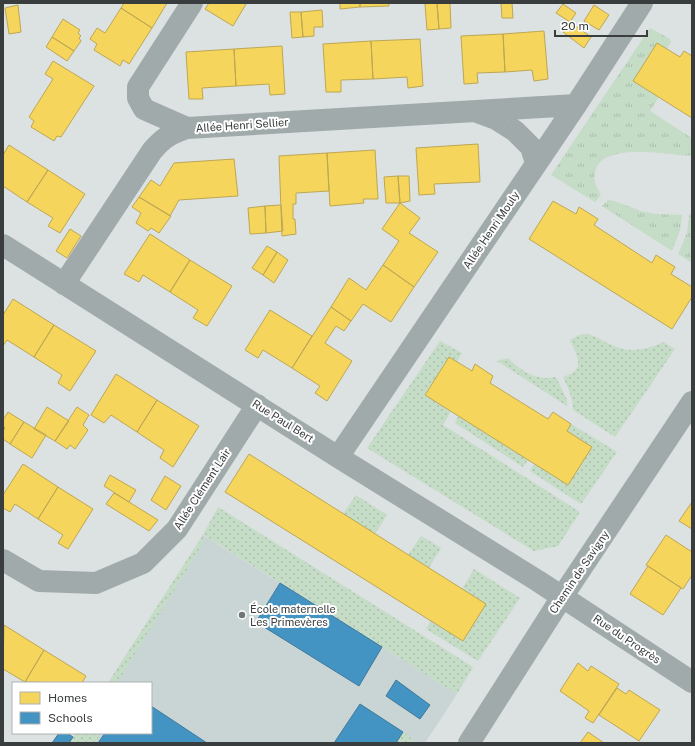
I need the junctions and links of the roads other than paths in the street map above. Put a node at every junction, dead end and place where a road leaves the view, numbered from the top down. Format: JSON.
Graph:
{"nodes":[{"id":1,"x":192,"y":3,"type":"edge"},
{"id":2,"x":642,"y":3,"type":"edge"},
{"id":3,"x":576,"y":105,"type":"junction"},
{"id":4,"x":474,"y":111,"type":"junction"},
{"id":5,"x":187,"y":128,"type":"junction"},
{"id":6,"x":536,"y":163,"type":"junction"},
{"id":7,"x":3,"y":245,"type":"edge"},
{"id":8,"x":64,"y":284,"type":"junction"},
{"id":9,"x":692,"y":402,"type":"edge"},
{"id":10,"x":257,"y":405,"type":"junction"},
{"id":11,"x":338,"y":456,"type":"junction"},
{"id":12,"x":3,"y":560,"type":"edge"},
{"id":13,"x":562,"y":597,"type":"junction"},
{"id":14,"x":692,"y":682,"type":"edge"},
{"id":15,"x":469,"y":743,"type":"edge"}],
"edges":[{"from":1,"to":5,"type":"street"},
{"from":2,"to":3,"type":"street","name":"Allée Henri Mouly"},
{"from":3,"to":4,"type":"street","name":"Allée Henri Sellier"},
{"from":3,"to":6,"type":"street","name":"Allée Henri Mouly"},
{"from":4,"to":5,"type":"street","name":"Allée Henri Sellier"},
{"from":4,"to":6,"type":"street","name":"Allée Henri Sellier"},
{"from":5,"to":8,"type":"street","name":"Allée Henri Sellier"},
{"from":6,"to":11,"type":"street","name":"Allée Henri Mouly"},
{"from":7,"to":8,"type":"street","name":"Rue Paul Bert"},
{"from":8,"to":10,"type":"street","name":"Rue Paul Bert"},
{"from":9,"to":13,"type":"street","name":"Chemin de Savigny"},
{"from":10,"to":11,"type":"street","name":"Rue Paul Bert"},
{"from":10,"to":12,"type":"street","name":"Allée Clément Lair"},
{"from":11,"to":13,"type":"street","name":"Rue Paul Bert"},
{"from":13,"to":14,"type":"street","name":"Rue du Progrès"},
{"from":13,"to":15,"type":"street","name":"Chemin de Savigny"}]}
